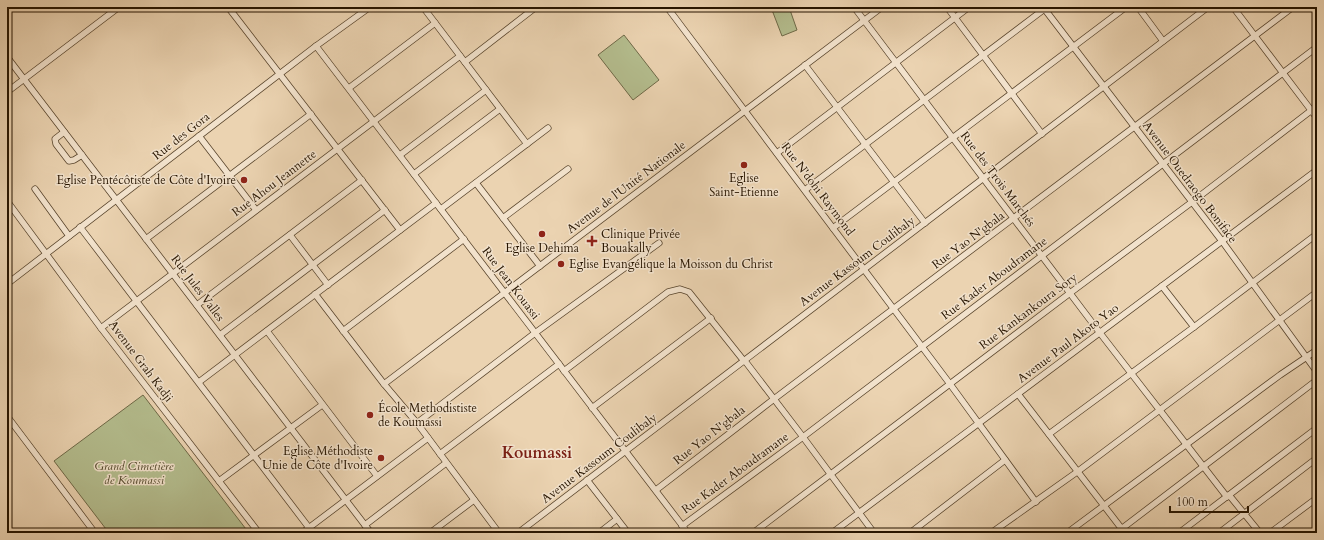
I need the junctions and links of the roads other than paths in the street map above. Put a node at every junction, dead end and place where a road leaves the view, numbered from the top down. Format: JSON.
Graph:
{"nodes":[{"id":1,"x":10,"y":7,"type":"edge"},
{"id":2,"x":119,"y":7,"type":"edge"},
{"id":3,"x":228,"y":7,"type":"edge"},
{"id":4,"x":370,"y":7,"type":"edge"},
{"id":5,"x":423,"y":7,"type":"edge"},
{"id":6,"x":536,"y":7,"type":"edge"},
{"id":7,"x":666,"y":7,"type":"edge"},
{"id":8,"x":854,"y":7,"type":"edge"},
{"id":9,"x":882,"y":7,"type":"edge"},
{"id":10,"x":947,"y":7,"type":"edge"},
{"id":11,"x":969,"y":7,"type":"edge"},
{"id":12,"x":1126,"y":7,"type":"edge"},
{"id":13,"x":1138,"y":7,"type":"edge"},
{"id":14,"x":1208,"y":7,"type":"edge"},
{"id":15,"x":1233,"y":7,"type":"edge"},
{"id":16,"x":1293,"y":7,"type":"edge"},
{"id":17,"x":1045,"y":8,"type":"edge"},
{"id":18,"x":7,"y":9,"type":"edge"},
{"id":19,"x":955,"y":18,"type":"junction"},
{"id":20,"x":865,"y":20,"type":"junction"},
{"id":21,"x":435,"y":23,"type":"junction"},
{"id":22,"x":1255,"y":36,"type":"junction"},
{"id":23,"x":1163,"y":41,"type":"junction"},
{"id":24,"x":316,"y":46,"type":"junction"},
{"id":25,"x":1073,"y":46,"type":"junction"},
{"id":26,"x":1317,"y":47,"type":"edge"},
{"id":27,"x":983,"y":55,"type":"junction"},
{"id":28,"x":460,"y":56,"type":"junction"},
{"id":29,"x":7,"y":57,"type":"edge"},
{"id":30,"x":465,"y":62,"type":"junction"},
{"id":31,"x":896,"y":62,"type":"junction"},
{"id":32,"x":805,"y":65,"type":"junction"},
{"id":33,"x":1283,"y":73,"type":"junction"},
{"id":34,"x":280,"y":74,"type":"junction"},
{"id":35,"x":23,"y":79,"type":"junction"},
{"id":36,"x":1105,"y":87,"type":"junction"},
{"id":37,"x":349,"y":88,"type":"junction"},
{"id":38,"x":486,"y":90,"type":"junction"},
{"id":39,"x":7,"y":92,"type":"edge"},
{"id":40,"x":1012,"y":93,"type":"junction"},
{"id":41,"x":924,"y":100,"type":"junction"},
{"id":42,"x":1317,"y":106,"type":"edge"},
{"id":43,"x":837,"y":107,"type":"junction"},
{"id":44,"x":500,"y":109,"type":"junction"},
{"id":45,"x":745,"y":110,"type":"junction"},
{"id":46,"x":1311,"y":110,"type":"junction"},
{"id":47,"x":311,"y":114,"type":"junction"},
{"id":48,"x":1317,"y":118,"type":"edge"},
{"id":49,"x":374,"y":121,"type":"junction"},
{"id":50,"x":1135,"y":127,"type":"junction"},
{"id":51,"x":548,"y":128,"type":"dead end"},
{"id":52,"x":64,"y":132,"type":"junction"},
{"id":53,"x":1042,"y":134,"type":"junction"},
{"id":54,"x":199,"y":136,"type":"junction"},
{"id":55,"x":953,"y":138,"type":"junction"},
{"id":56,"x":527,"y":144,"type":"junction"},
{"id":57,"x":865,"y":144,"type":"junction"},
{"id":58,"x":337,"y":149,"type":"junction"},
{"id":59,"x":777,"y":152,"type":"junction"},
{"id":60,"x":82,"y":155,"type":"junction"},
{"id":61,"x":400,"y":155,"type":"junction"},
{"id":62,"x":1164,"y":165,"type":"junction"},
{"id":63,"x":568,"y":169,"type":"dead end"},
{"id":64,"x":1317,"y":170,"type":"edge"},
{"id":65,"x":414,"y":174,"type":"junction"},
{"id":66,"x":230,"y":175,"type":"junction"},
{"id":67,"x":984,"y":178,"type":"junction"},
{"id":68,"x":362,"y":180,"type":"junction"},
{"id":69,"x":894,"y":182,"type":"junction"},
{"id":70,"x":476,"y":183,"type":"junction"},
{"id":71,"x":35,"y":189,"type":"dead end"},
{"id":72,"x":805,"y":190,"type":"junction"},
{"id":73,"x":116,"y":200,"type":"junction"},
{"id":74,"x":7,"y":201,"type":"edge"},
{"id":75,"x":1192,"y":202,"type":"junction"},
{"id":76,"x":436,"y":203,"type":"junction"},
{"id":77,"x":441,"y":209,"type":"junction"},
{"id":78,"x":256,"y":210,"type":"junction"},
{"id":79,"x":385,"y":210,"type":"junction"},
{"id":80,"x":503,"y":218,"type":"junction"},
{"id":81,"x":1014,"y":218,"type":"junction"},
{"id":82,"x":925,"y":223,"type":"junction"},
{"id":83,"x":80,"y":227,"type":"junction"},
{"id":84,"x":833,"y":228,"type":"junction"},
{"id":85,"x":400,"y":230,"type":"junction"},
{"id":86,"x":1317,"y":234,"type":"edge"},
{"id":87,"x":290,"y":235,"type":"junction"},
{"id":88,"x":69,"y":236,"type":"junction"},
{"id":89,"x":146,"y":239,"type":"junction"},
{"id":90,"x":464,"y":239,"type":"junction"},
{"id":91,"x":1222,"y":241,"type":"junction"},
{"id":92,"x":659,"y":243,"type":"dead end"},
{"id":93,"x":47,"y":253,"type":"junction"},
{"id":94,"x":1042,"y":256,"type":"junction"},
{"id":95,"x":313,"y":265,"type":"junction"},
{"id":96,"x":540,"y":266,"type":"junction"},
{"id":97,"x":864,"y":269,"type":"junction"},
{"id":98,"x":172,"y":273,"type":"junction"},
{"id":99,"x":7,"y":284,"type":"edge"},
{"id":100,"x":1253,"y":284,"type":"junction"},
{"id":101,"x":328,"y":285,"type":"junction"},
{"id":102,"x":1162,"y":286,"type":"junction"},
{"id":103,"x":504,"y":292,"type":"junction"},
{"id":104,"x":1317,"y":292,"type":"edge"},
{"id":105,"x":1070,"y":293,"type":"junction"},
{"id":106,"x":315,"y":294,"type":"junction"},
{"id":107,"x":137,"y":301,"type":"junction"},
{"id":108,"x":197,"y":305,"type":"junction"},
{"id":109,"x":894,"y":309,"type":"junction"},
{"id":110,"x":711,"y":318,"type":"junction"},
{"id":111,"x":1280,"y":320,"type":"junction"},
{"id":112,"x":1194,"y":327,"type":"junction"},
{"id":113,"x":101,"y":328,"type":"junction"},
{"id":114,"x":266,"y":331,"type":"junction"},
{"id":115,"x":343,"y":331,"type":"junction"},
{"id":116,"x":535,"y":333,"type":"junction"},
{"id":117,"x":1100,"y":333,"type":"junction"},
{"id":118,"x":220,"y":335,"type":"junction"},
{"id":119,"x":922,"y":346,"type":"junction"},
{"id":120,"x":1317,"y":350,"type":"edge"},
{"id":121,"x":235,"y":355,"type":"junction"},
{"id":122,"x":1306,"y":358,"type":"junction"},
{"id":123,"x":744,"y":361,"type":"junction"},
{"id":124,"x":559,"y":364,"type":"junction"},
{"id":125,"x":564,"y":371,"type":"junction"},
{"id":126,"x":1317,"y":372,"type":"edge"},
{"id":127,"x":1132,"y":373,"type":"junction"},
{"id":128,"x":1317,"y":380,"type":"edge"},
{"id":129,"x":199,"y":382,"type":"junction"},
{"id":130,"x":384,"y":384,"type":"junction"},
{"id":131,"x":950,"y":384,"type":"junction"},
{"id":132,"x":1018,"y":394,"type":"junction"},
{"id":133,"x":774,"y":399,"type":"junction"},
{"id":134,"x":322,"y":405,"type":"junction"},
{"id":135,"x":592,"y":408,"type":"junction"},
{"id":136,"x":1161,"y":410,"type":"junction"},
{"id":137,"x":7,"y":416,"type":"edge"},
{"id":138,"x":417,"y":423,"type":"junction"},
{"id":139,"x":978,"y":423,"type":"junction"},
{"id":140,"x":291,"y":428,"type":"junction"},
{"id":141,"x":1317,"y":428,"type":"edge"},
{"id":142,"x":1049,"y":434,"type":"junction"},
{"id":143,"x":803,"y":437,"type":"junction"},
{"id":144,"x":428,"y":438,"type":"junction"},
{"id":145,"x":1186,"y":444,"type":"junction"},
{"id":146,"x":625,"y":451,"type":"junction"},
{"id":147,"x":440,"y":454,"type":"junction"},
{"id":148,"x":254,"y":455,"type":"junction"},
{"id":149,"x":1317,"y":458,"type":"edge"},
{"id":150,"x":1005,"y":460,"type":"junction"},
{"id":151,"x":446,"y":463,"type":"junction"},
{"id":152,"x":1203,"y":466,"type":"junction"},
{"id":153,"x":1077,"y":472,"type":"junction"},
{"id":154,"x":830,"y":474,"type":"junction"},
{"id":155,"x":377,"y":476,"type":"junction"},
{"id":156,"x":587,"y":480,"type":"junction"},
{"id":157,"x":219,"y":481,"type":"junction"},
{"id":158,"x":656,"y":490,"type":"junction"},
{"id":159,"x":1228,"y":496,"type":"junction"},
{"id":160,"x":1317,"y":498,"type":"edge"},
{"id":161,"x":346,"y":500,"type":"junction"},
{"id":162,"x":474,"y":500,"type":"junction"},
{"id":163,"x":1036,"y":502,"type":"junction"},
{"id":164,"x":1104,"y":506,"type":"junction"},
{"id":165,"x":858,"y":512,"type":"junction"},
{"id":166,"x":1245,"y":513,"type":"junction"},
{"id":167,"x":617,"y":519,"type":"junction"},
{"id":168,"x":365,"y":525,"type":"junction"},
{"id":169,"x":682,"y":526,"type":"junction"},
{"id":170,"x":309,"y":528,"type":"junction"},
{"id":171,"x":1123,"y":531,"type":"edge"},
{"id":172,"x":995,"y":532,"type":"edge"},
{"id":173,"x":95,"y":533,"type":"edge"},
{"id":174,"x":259,"y":533,"type":"edge"},
{"id":175,"x":302,"y":533,"type":"edge"},
{"id":176,"x":313,"y":533,"type":"edge"},
{"id":177,"x":371,"y":533,"type":"edge"},
{"id":178,"x":430,"y":533,"type":"edge"},
{"id":179,"x":498,"y":533,"type":"edge"},
{"id":180,"x":518,"y":533,"type":"edge"},
{"id":181,"x":598,"y":533,"type":"edge"},
{"id":182,"x":628,"y":533,"type":"edge"},
{"id":183,"x":688,"y":533,"type":"edge"},
{"id":184,"x":753,"y":533,"type":"edge"},
{"id":185,"x":832,"y":533,"type":"edge"},
{"id":186,"x":874,"y":533,"type":"edge"},
{"id":187,"x":910,"y":533,"type":"edge"},
{"id":188,"x":1067,"y":533,"type":"edge"},
{"id":189,"x":1116,"y":533,"type":"edge"},
{"id":190,"x":1179,"y":533,"type":"edge"},
{"id":191,"x":1219,"y":533,"type":"edge"},
{"id":192,"x":1260,"y":533,"type":"edge"},
{"id":193,"x":1270,"y":533,"type":"edge"}],
"edges":[{"from":1,"to":18,"type":"street"},
{"from":2,"to":35,"type":"street"},
{"from":3,"to":34,"type":"street"},
{"from":4,"to":24,"type":"street","name":"Rue des Gora"},
{"from":5,"to":21,"type":"street"},
{"from":6,"to":30,"type":"street"},
{"from":7,"to":45,"type":"street","name":"Rue N'dohi Raymond"},
{"from":8,"to":20,"type":"street","name":"Rue des Trois Marchés"},
{"from":9,"to":20,"type":"street","name":"Avenue de l'Unité Nationale"},
{"from":10,"to":19,"type":"street"},
{"from":11,"to":19,"type":"street"},
{"from":12,"to":25,"type":"street"},
{"from":13,"to":23,"type":"street"},
{"from":14,"to":23,"type":"street","name":"Avenue Kassoum Coulibaly"},
{"from":15,"to":22,"type":"street"},
{"from":16,"to":22,"type":"street","name":"Rue Yao N'gbala"},
{"from":17,"to":25,"type":"street","name":"Avenue Ouedraogo Boniface"},
{"from":17,"to":27,"type":"street"},
{"from":19,"to":27,"type":"street"},
{"from":19,"to":31,"type":"street"},
{"from":20,"to":31,"type":"street","name":"Rue des Trois Marchés"},
{"from":20,"to":32,"type":"street","name":"Avenue de l'Unité Nationale"},
{"from":21,"to":28,"type":"street"},
{"from":21,"to":37,"type":"street"},
{"from":22,"to":33,"type":"street"},
{"from":22,"to":50,"type":"street","name":"Rue Yao N'gbala"},
{"from":23,"to":36,"type":"street","name":"Avenue Kassoum Coulibaly"},
{"from":24,"to":34,"type":"street","name":"Rue des Gora"},
{"from":24,"to":37,"type":"street","name":"Rue Jean Kouassi"},
{"from":25,"to":36,"type":"street","name":"Avenue Ouedraogo Boniface"},
{"from":25,"to":40,"type":"street"},
{"from":26,"to":33,"type":"street","name":"Rue Kader Aboudramane"},
{"from":27,"to":40,"type":"street"},
{"from":27,"to":41,"type":"street"},
{"from":28,"to":30,"type":"street"},
{"from":28,"to":49,"type":"street","name":"Rue Ahou Jeannette"},
{"from":29,"to":35,"type":"street","name":"Rue Jules Valles"},
{"from":30,"to":38,"type":"street"},
{"from":31,"to":41,"type":"street","name":"Rue des Trois Marchés"},
{"from":31,"to":43,"type":"street"},
{"from":32,"to":43,"type":"street"},
{"from":32,"to":45,"type":"street","name":"Avenue de l'Unité Nationale"},
{"from":33,"to":46,"type":"street"},
{"from":33,"to":62,"type":"street","name":"Rue Kader Aboudramane"},
{"from":34,"to":47,"type":"street"},
{"from":34,"to":54,"type":"street","name":"Rue des Gora"},
{"from":35,"to":39,"type":"street"},
{"from":35,"to":52,"type":"street","name":"Rue Jules Valles"},
{"from":36,"to":50,"type":"street","name":"Avenue Ouedraogo Boniface"},
{"from":36,"to":53,"type":"street","name":"Avenue Kassoum Coulibaly"},
{"from":37,"to":49,"type":"street","name":"Rue Jean Kouassi"},
{"from":38,"to":44,"type":"street"},
{"from":38,"to":61,"type":"street"},
{"from":40,"to":53,"type":"street"},
{"from":40,"to":55,"type":"street"},
{"from":41,"to":55,"type":"street","name":"Rue des Trois Marchés"},
{"from":41,"to":57,"type":"street"},
{"from":42,"to":46,"type":"street","name":"Rue Kankankoura Sory"},
{"from":43,"to":57,"type":"street"},
{"from":43,"to":59,"type":"street"},
{"from":44,"to":56,"type":"street"},
{"from":44,"to":65,"type":"street"},
{"from":45,"to":59,"type":"street","name":"Rue N'dohi Raymond"},
{"from":45,"to":96,"type":"street","name":"Avenue de l'Unité Nationale"},
{"from":46,"to":48,"type":"street"},
{"from":46,"to":75,"type":"street","name":"Rue Kankankoura Sory"},
{"from":47,"to":58,"type":"street"},
{"from":47,"to":66,"type":"street"},
{"from":49,"to":58,"type":"street","name":"Rue Ahou Jeannette"},
{"from":49,"to":61,"type":"street","name":"Rue Jean Kouassi"},
{"from":50,"to":62,"type":"street","name":"Avenue Ouedraogo Boniface"},
{"from":50,"to":81,"type":"street","name":"Rue Yao N'gbala"},
{"from":51,"to":56,"type":"street"},
{"from":52,"to":60,"type":"street","name":"Rue Jules Valles"},
{"from":52,"to":60,"type":"street"},
{"from":53,"to":67,"type":"street","name":"Avenue Kassoum Coulibaly"},
{"from":54,"to":66,"type":"street"},
{"from":54,"to":73,"type":"street","name":"Rue des Gora"},
{"from":55,"to":67,"type":"street","name":"Rue des Trois Marchés"},
{"from":55,"to":69,"type":"street"},
{"from":56,"to":70,"type":"street"},
{"from":57,"to":69,"type":"street"},
{"from":57,"to":72,"type":"street"},
{"from":58,"to":68,"type":"street"},
{"from":58,"to":78,"type":"street","name":"Rue Ahou Jeannette"},
{"from":59,"to":72,"type":"street","name":"Rue N'dohi Raymond"},
{"from":60,"to":73,"type":"street","name":"Rue Jules Valles"},
{"from":61,"to":65,"type":"street","name":"Rue Jean Kouassi"},
{"from":62,"to":75,"type":"street","name":"Avenue Ouedraogo Boniface"},
{"from":62,"to":94,"type":"street","name":"Rue Kader Aboudramane"},
{"from":63,"to":80,"type":"street"},
{"from":64,"to":91,"type":"street","name":"Avenue Paul Akoto Yao"},
{"from":65,"to":76,"type":"street","name":"Rue Jean Kouassi"},
{"from":66,"to":78,"type":"street"},
{"from":66,"to":89,"type":"street"},
{"from":67,"to":81,"type":"street","name":"Rue des Trois Marchés"},
{"from":67,"to":82,"type":"street","name":"Avenue Kassoum Coulibaly"},
{"from":68,"to":79,"type":"street"},
{"from":68,"to":87,"type":"street"},
{"from":69,"to":82,"type":"street"},
{"from":69,"to":84,"type":"street"},
{"from":70,"to":77,"type":"street"},
{"from":70,"to":80,"type":"street"},
{"from":71,"to":88,"type":"street"},
{"from":72,"to":84,"type":"street","name":"Rue N'dohi Raymond"},
{"from":73,"to":83,"type":"street","name":"Rue des Gora"},
{"from":73,"to":89,"type":"street","name":"Rue Jules Valles"},
{"from":74,"to":93,"type":"street","name":"Avenue Grah Kadji"},
{"from":75,"to":91,"type":"street","name":"Avenue Ouedraogo Boniface"},
{"from":75,"to":105,"type":"street","name":"Rue Kankankoura Sory"},
{"from":76,"to":77,"type":"street","name":"Rue Jean Kouassi"},
{"from":76,"to":85,"type":"street"},
{"from":77,"to":90,"type":"street","name":"Rue Jean Kouassi"},
{"from":78,"to":98,"type":"street","name":"Rue Ahou Jeannette"},
{"from":79,"to":85,"type":"street"},
{"from":79,"to":95,"type":"street"},
{"from":80,"to":96,"type":"street"},
{"from":81,"to":94,"type":"street","name":"Rue des Trois Marchés"},
{"from":81,"to":109,"type":"street","name":"Rue Yao N'gbala"},
{"from":82,"to":97,"type":"street","name":"Avenue Kassoum Coulibaly"},
{"from":83,"to":88,"type":"street","name":"Rue des Gora"},
{"from":83,"to":107,"type":"street"},
{"from":84,"to":97,"type":"street","name":"Rue N'dohi Raymond"},
{"from":85,"to":101,"type":"street"},
{"from":86,"to":100,"type":"street"},
{"from":87,"to":95,"type":"street"},
{"from":87,"to":108,"type":"street"},
{"from":88,"to":93,"type":"street","name":"Rue des Gora"},
{"from":89,"to":98,"type":"street","name":"Rue Jules Valles"},
{"from":90,"to":103,"type":"street","name":"Rue Jean Kouassi"},
{"from":90,"to":115,"type":"street"},
{"from":91,"to":100,"type":"street","name":"Avenue Ouedraogo Boniface"},
{"from":91,"to":102,"type":"street","name":"Avenue Paul Akoto Yao"},
{"from":92,"to":116,"type":"street"},
{"from":93,"to":99,"type":"street","name":"Rue des Gora"},
{"from":93,"to":113,"type":"street","name":"Avenue Grah Kadji"},
{"from":94,"to":105,"type":"street","name":"Rue des Trois Marchés"},
{"from":94,"to":119,"type":"street","name":"Rue Kader Aboudramane"},
{"from":95,"to":101,"type":"street"},
{"from":95,"to":118,"type":"street"},
{"from":96,"to":103,"type":"street","name":"Avenue de l'Unité Nationale"},
{"from":97,"to":109,"type":"street","name":"Rue N'dohi Raymond"},
{"from":97,"to":123,"type":"street","name":"Avenue Kassoum Coulibaly"},
{"from":98,"to":107,"type":"street","name":"Rue Ahou Jeannette"},
{"from":98,"to":108,"type":"street","name":"Rue Jules Valles"},
{"from":100,"to":111,"type":"street","name":"Avenue Ouedraogo Boniface"},
{"from":100,"to":112,"type":"street"},
{"from":101,"to":106,"type":"street"},
{"from":102,"to":112,"type":"street"},
{"from":102,"to":117,"type":"street","name":"Avenue Paul Akoto Yao"},
{"from":103,"to":116,"type":"street","name":"Rue Jean Kouassi"},
{"from":103,"to":130,"type":"street","name":"Avenue de l'Unité Nationale"},
{"from":104,"to":111,"type":"street"},
{"from":105,"to":117,"type":"street","name":"Rue des Trois Marchés"},
{"from":105,"to":131,"type":"street","name":"Rue Kankankoura Sory"},
{"from":106,"to":114,"type":"street"},
{"from":106,"to":115,"type":"street"},
{"from":107,"to":113,"type":"street","name":"Rue Ahou Jeannette"},
{"from":107,"to":129,"type":"street"},
{"from":108,"to":118,"type":"street","name":"Rue Jules Valles"},
{"from":109,"to":119,"type":"street","name":"Rue N'dohi Raymond"},
{"from":109,"to":133,"type":"street","name":"Rue Yao N'gbala"},
{"from":110,"to":123,"type":"street"},
{"from":110,"to":125,"type":"street"},
{"from":110,"to":135,"type":"street"},
{"from":111,"to":122,"type":"street","name":"Avenue Ouedraogo Boniface"},
{"from":111,"to":136,"type":"street"},
{"from":112,"to":127,"type":"street"},
{"from":113,"to":157,"type":"street","name":"Avenue Grah Kadji"},
{"from":114,"to":121,"type":"street"},
{"from":114,"to":134,"type":"street"},
{"from":115,"to":130,"type":"street"},
{"from":116,"to":124,"type":"street","name":"Rue Jean Kouassi"},
{"from":116,"to":138,"type":"street"},
{"from":117,"to":127,"type":"street","name":"Rue des Trois Marchés"},
{"from":117,"to":132,"type":"street","name":"Avenue Paul Akoto Yao"},
{"from":118,"to":121,"type":"street","name":"Rue Jules Valles"},
{"from":119,"to":131,"type":"street","name":"Rue N'dohi Raymond"},
{"from":119,"to":143,"type":"street","name":"Rue Kader Aboudramane"},
{"from":120,"to":122,"type":"street"},
{"from":121,"to":129,"type":"street"},
{"from":121,"to":140,"type":"street","name":"Rue Jules Valles"},
{"from":122,"to":126,"type":"street","name":"Avenue Ouedraogo Boniface"},
{"from":122,"to":145,"type":"street"},
{"from":123,"to":133,"type":"street"},
{"from":123,"to":146,"type":"street","name":"Avenue Kassoum Coulibaly"},
{"from":124,"to":125,"type":"street","name":"Rue Jean Kouassi"},
{"from":124,"to":147,"type":"street"},
{"from":125,"to":135,"type":"street","name":"Rue Jean Kouassi"},
{"from":127,"to":136,"type":"street","name":"Rue des Trois Marchés"},
{"from":127,"to":142,"type":"street"},
{"from":128,"to":152,"type":"street"},
{"from":129,"to":148,"type":"street"},
{"from":130,"to":138,"type":"street"},
{"from":131,"to":139,"type":"street","name":"Rue N'dohi Raymond"},
{"from":131,"to":154,"type":"street","name":"Rue Kankankoura Sory"},
{"from":132,"to":139,"type":"street","name":"Avenue Paul Akoto Yao"},
{"from":132,"to":142,"type":"street"},
{"from":133,"to":143,"type":"street"},
{"from":133,"to":158,"type":"street","name":"Rue Yao N'gbala"},
{"from":134,"to":140,"type":"street"},
{"from":134,"to":155,"type":"street"},
{"from":135,"to":146,"type":"street","name":"Rue Jean Kouassi"},
{"from":136,"to":145,"type":"street","name":"Rue des Trois Marchés"},
{"from":136,"to":153,"type":"street"},
{"from":137,"to":173,"type":"street"},
{"from":138,"to":144,"type":"street"},
{"from":139,"to":150,"type":"street","name":"Rue N'dohi Raymond"},
{"from":139,"to":165,"type":"street","name":"Avenue Paul Akoto Yao"},
{"from":140,"to":148,"type":"street"},
{"from":140,"to":161,"type":"street","name":"Rue Jules Valles"},
{"from":141,"to":159,"type":"street"},
{"from":142,"to":153,"type":"street"},
{"from":143,"to":154,"type":"street"},
{"from":143,"to":169,"type":"street","name":"Rue Kader Aboudramane"},
{"from":144,"to":147,"type":"street"},
{"from":144,"to":155,"type":"street"},
{"from":145,"to":152,"type":"street","name":"Rue des Trois Marchés"},
{"from":145,"to":164,"type":"street"},
{"from":146,"to":156,"type":"street","name":"Avenue Kassoum Coulibaly"},
{"from":146,"to":158,"type":"street","name":"Rue Jean Kouassi"},
{"from":147,"to":151,"type":"street"},
{"from":148,"to":157,"type":"street"},
{"from":148,"to":170,"type":"street"},
{"from":149,"to":166,"type":"street"},
{"from":150,"to":163,"type":"street","name":"Rue N'dohi Raymond"},
{"from":150,"to":187,"type":"street"},
{"from":151,"to":162,"type":"street"},
{"from":151,"to":168,"type":"street"},
{"from":152,"to":159,"type":"street","name":"Rue des Trois Marchés"},
{"from":152,"to":171,"type":"street"},
{"from":153,"to":163,"type":"street"},
{"from":153,"to":164,"type":"street"},
{"from":154,"to":165,"type":"street"},
{"from":154,"to":184,"type":"street","name":"Rue Kankankoura Sory"},
{"from":155,"to":161,"type":"street"},
{"from":156,"to":167,"type":"street"},
{"from":156,"to":180,"type":"street","name":"Avenue Kassoum Coulibaly"},
{"from":157,"to":174,"type":"street","name":"Avenue Grah Kadji"},
{"from":158,"to":169,"type":"street","name":"Rue Jean Kouassi"},
{"from":159,"to":166,"type":"street","name":"Rue des Trois Marchés"},
{"from":159,"to":190,"type":"street"},
{"from":160,"to":193,"type":"street"},
{"from":161,"to":168,"type":"street","name":"Rue Jules Valles"},
{"from":161,"to":170,"type":"street"},
{"from":162,"to":178,"type":"street"},
{"from":162,"to":179,"type":"street"},
{"from":163,"to":172,"type":"street"},
{"from":164,"to":171,"type":"street"},
{"from":164,"to":188,"type":"street"},
{"from":165,"to":185,"type":"street","name":"Avenue Paul Akoto Yao"},
{"from":165,"to":186,"type":"street"},
{"from":166,"to":191,"type":"street"},
{"from":166,"to":192,"type":"street","name":"Rue des Trois Marchés"},
{"from":167,"to":181,"type":"street"},
{"from":167,"to":182,"type":"street"},
{"from":168,"to":177,"type":"street","name":"Rue Jules Valles"},
{"from":169,"to":183,"type":"street","name":"Rue Jean Kouassi"},
{"from":170,"to":175,"type":"street"},
{"from":170,"to":176,"type":"street"},
{"from":171,"to":189,"type":"street"}]}
